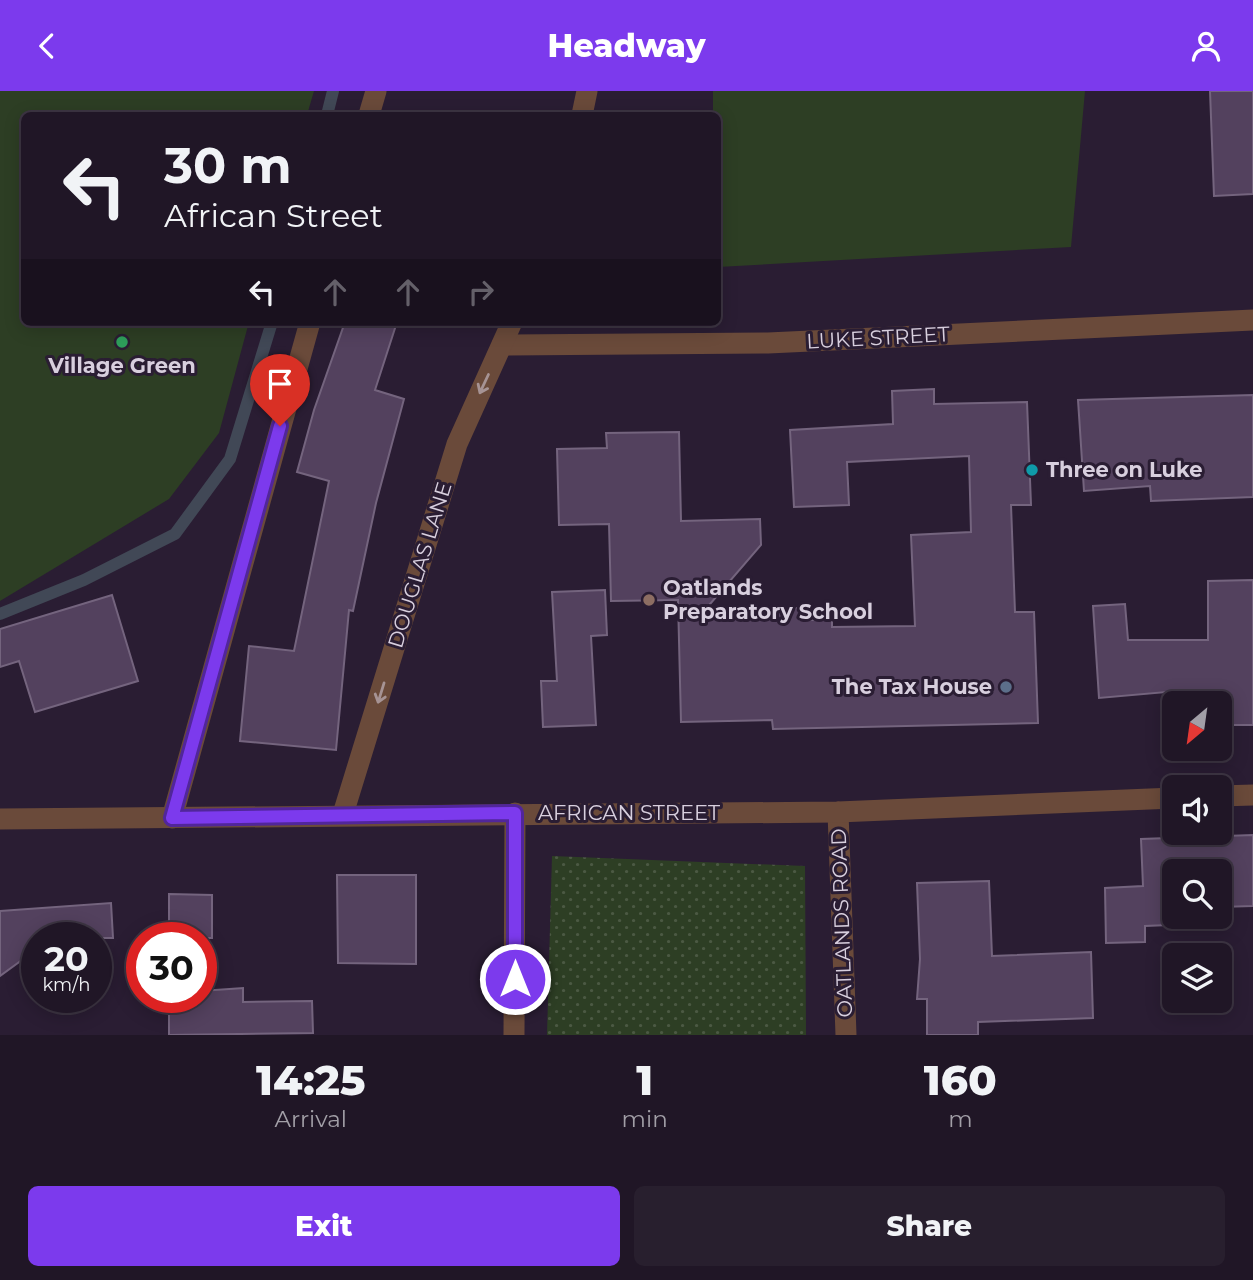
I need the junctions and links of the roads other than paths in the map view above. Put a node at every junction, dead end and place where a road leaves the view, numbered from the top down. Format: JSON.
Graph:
{"nodes":[{"id":1,"x":376,"y":91,"type":"edge"},
{"id":2,"x":587,"y":91,"type":"edge"},
{"id":3,"x":370,"y":112,"type":"edge"},
{"id":4,"x":583,"y":112,"type":"edge"},
{"id":5,"x":1253,"y":320,"type":"edge"},
{"id":6,"x":309,"y":326,"type":"edge"},
{"id":7,"x":510,"y":326,"type":"edge"},
{"id":8,"x":502,"y":345,"type":"junction"},
{"id":9,"x":1253,"y":795,"type":"edge"},
{"id":10,"x":1232,"y":796,"type":"edge"},
{"id":11,"x":1162,"y":798,"type":"edge"},
{"id":12,"x":838,"y":812,"type":"junction"},
{"id":13,"x":515,"y":813,"type":"junction"},
{"id":14,"x":344,"y":814,"type":"junction"},
{"id":15,"x":172,"y":818,"type":"junction"},
{"id":16,"x":0,"y":819,"type":"edge"},
{"id":17,"x":514,"y":1035,"type":"edge"},
{"id":18,"x":846,"y":1035,"type":"edge"}],
"edges":[{"from":1,"to":3,"type":"street"},
{"from":2,"to":4,"type":"street"},
{"from":5,"to":8,"type":"street","name":"LUKE STREET"},
{"from":6,"to":15,"type":"street"},
{"from":7,"to":8,"type":"street","name":"DOUGLAS LANE"},
{"from":8,"to":14,"type":"street","name":"DOUGLAS LANE","one_way":true},
{"from":9,"to":10,"type":"street"},
{"from":11,"to":12,"type":"street","name":"AFRICAN STREET"},
{"from":12,"to":13,"type":"street","name":"AFRICAN STREET"},
{"from":12,"to":18,"type":"street","name":"OATLANDS ROAD"},
{"from":13,"to":14,"type":"street","name":"AFRICAN STREET"},
{"from":13,"to":17,"type":"street"},
{"from":14,"to":15,"type":"street","name":"AFRICAN STREET"},
{"from":15,"to":16,"type":"street","name":"AFRICAN STREET"}]}
